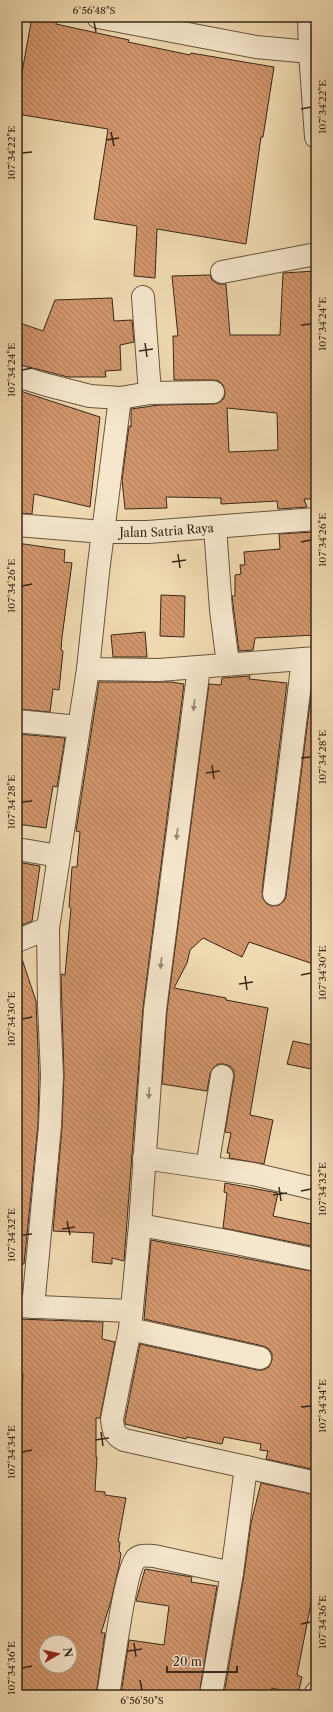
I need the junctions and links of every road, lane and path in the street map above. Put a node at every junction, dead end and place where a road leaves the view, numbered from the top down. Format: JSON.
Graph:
{"nodes":[{"id":1,"x":98,"y":17,"type":"edge"},
{"id":2,"x":309,"y":17,"type":"edge"},
{"id":3,"x":310,"y":52,"type":"junction"},
{"id":4,"x":316,"y":137,"type":"edge"},
{"id":5,"x":316,"y":254,"type":"edge"},
{"id":6,"x":222,"y":272,"type":"dead end"},
{"id":7,"x":143,"y":297,"type":"dead end"},
{"id":8,"x":17,"y":376,"type":"edge"},
{"id":9,"x":213,"y":392,"type":"dead end"},
{"id":10,"x":150,"y":393,"type":"junction"},
{"id":11,"x":120,"y":398,"type":"junction"},
{"id":12,"x":316,"y":519,"type":"edge"},
{"id":13,"x":17,"y":525,"type":"edge"},
{"id":14,"x":215,"y":527,"type":"junction"},
{"id":15,"x":103,"y":532,"type":"junction"},
{"id":16,"x":310,"y":659,"type":"edge"},
{"id":17,"x":228,"y":664,"type":"junction"},
{"id":18,"x":199,"y":667,"type":"junction"},
{"id":19,"x":88,"y":669,"type":"junction"},
{"id":20,"x":17,"y":721,"type":"edge"},
{"id":21,"x":79,"y":727,"type":"junction"},
{"id":22,"x":17,"y":848,"type":"edge"},
{"id":23,"x":59,"y":856,"type":"junction"},
{"id":24,"x":274,"y":894,"type":"dead end"},
{"id":25,"x":48,"y":928,"type":"junction"},
{"id":26,"x":17,"y":941,"type":"edge"},
{"id":27,"x":222,"y":1076,"type":"dead end"},
{"id":28,"x":144,"y":1158,"type":"junction"},
{"id":29,"x":207,"y":1167,"type":"junction"},
{"id":30,"x":316,"y":1189,"type":"edge"},
{"id":31,"x":140,"y":1225,"type":"junction"},
{"id":32,"x":316,"y":1260,"type":"edge"},
{"id":33,"x":25,"y":1306,"type":"edge"},
{"id":34,"x":130,"y":1320,"type":"junction"},
{"id":35,"x":260,"y":1358,"type":"dead end"},
{"id":36,"x":246,"y":1467,"type":"junction"},
{"id":37,"x":316,"y":1482,"type":"edge"},
{"id":38,"x":232,"y":1573,"type":"junction"},
{"id":39,"x":108,"y":1695,"type":"edge"},
{"id":40,"x":211,"y":1695,"type":"edge"}],
"edges":[{"from":1,"to":3,"type":"street"},
{"from":2,"to":3,"type":"street"},
{"from":3,"to":4,"type":"street"},
{"from":5,"to":6,"type":"street"},
{"from":7,"to":10,"type":"street"},
{"from":8,"to":11,"type":"street"},
{"from":9,"to":10,"type":"street"},
{"from":10,"to":11,"type":"street"},
{"from":11,"to":15,"type":"street"},
{"from":12,"to":14,"type":"street","name":"Jalan Satria Raya"},
{"from":13,"to":15,"type":"street","name":"Jalan Satria Raya"},
{"from":14,"to":15,"type":"street","name":"Jalan Satria Raya"},
{"from":14,"to":17,"type":"street"},
{"from":15,"to":19,"type":"street"},
{"from":16,"to":17,"type":"street"},
{"from":16,"to":24,"type":"street"},
{"from":17,"to":18,"type":"street"},
{"from":18,"to":19,"type":"street"},
{"from":18,"to":28,"type":"street","one_way":true},
{"from":19,"to":21,"type":"street"},
{"from":20,"to":21,"type":"street"},
{"from":21,"to":23,"type":"street"},
{"from":22,"to":23,"type":"street"},
{"from":23,"to":25,"type":"street"},
{"from":25,"to":26,"type":"street"},
{"from":25,"to":33,"type":"street"},
{"from":27,"to":29,"type":"street"},
{"from":28,"to":29,"type":"street"},
{"from":28,"to":31,"type":"street"},
{"from":29,"to":30,"type":"street"},
{"from":31,"to":32,"type":"street"},
{"from":31,"to":34,"type":"street"},
{"from":33,"to":34,"type":"street"},
{"from":34,"to":35,"type":"street"},
{"from":34,"to":36,"type":"street"},
{"from":36,"to":37,"type":"street"},
{"from":36,"to":38,"type":"street"},
{"from":38,"to":39,"type":"street"},
{"from":38,"to":40,"type":"street"}]}
